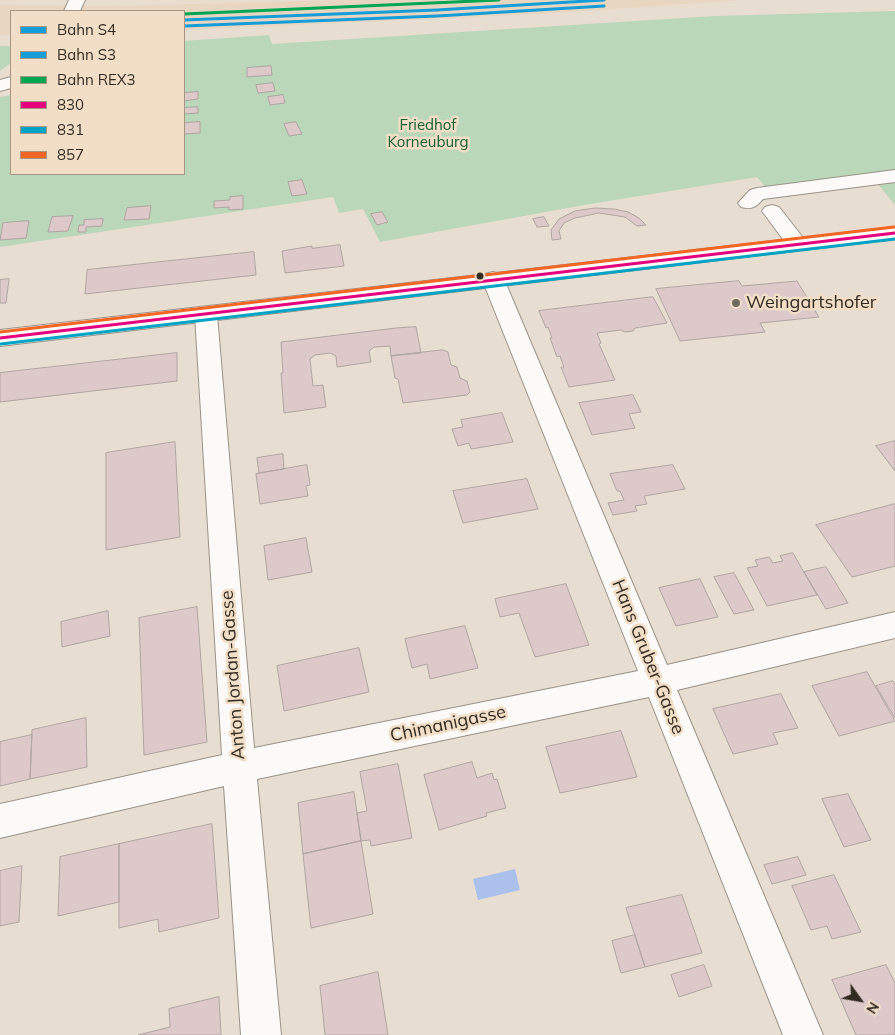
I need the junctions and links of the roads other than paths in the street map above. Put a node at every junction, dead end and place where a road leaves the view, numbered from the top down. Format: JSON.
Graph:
{"nodes":[{"id":1,"x":895,"y":176,"type":"edge"},
{"id":2,"x":748,"y":203,"type":"dead end"},
{"id":3,"x":772,"y":212,"type":"dead end"},
{"id":4,"x":895,"y":233,"type":"edge"},
{"id":5,"x":797,"y":244,"type":"junction"},
{"id":6,"x":497,"y":289,"type":"junction"},
{"id":7,"x":207,"y":325,"type":"junction"},
{"id":8,"x":0,"y":338,"type":"edge"},
{"id":9,"x":895,"y":625,"type":"edge"},
{"id":10,"x":658,"y":681,"type":"junction"},
{"id":11,"x":239,"y":767,"type":"junction"},
{"id":12,"x":0,"y":821,"type":"edge"},
{"id":13,"x":262,"y":1035,"type":"edge"},
{"id":14,"x":803,"y":1035,"type":"edge"}],
"edges":[{"from":1,"to":2,"type":"street"},
{"from":3,"to":5,"type":"street"},
{"from":4,"to":5,"type":"street"},
{"from":5,"to":6,"type":"street"},
{"from":6,"to":7,"type":"street"},
{"from":6,"to":10,"type":"street","name":"Hans Gruber-Gasse"},
{"from":7,"to":8,"type":"street"},
{"from":7,"to":11,"type":"street","name":"Anton Jordan-Gasse"},
{"from":9,"to":10,"type":"street","name":"Chimanigasse"},
{"from":10,"to":11,"type":"street","name":"Chimanigasse"},
{"from":10,"to":14,"type":"street","name":"Hans Gruber-Gasse"},
{"from":11,"to":12,"type":"street","name":"Chimanigasse"},
{"from":11,"to":13,"type":"street","name":"Anton Jordan-Gasse"}]}
